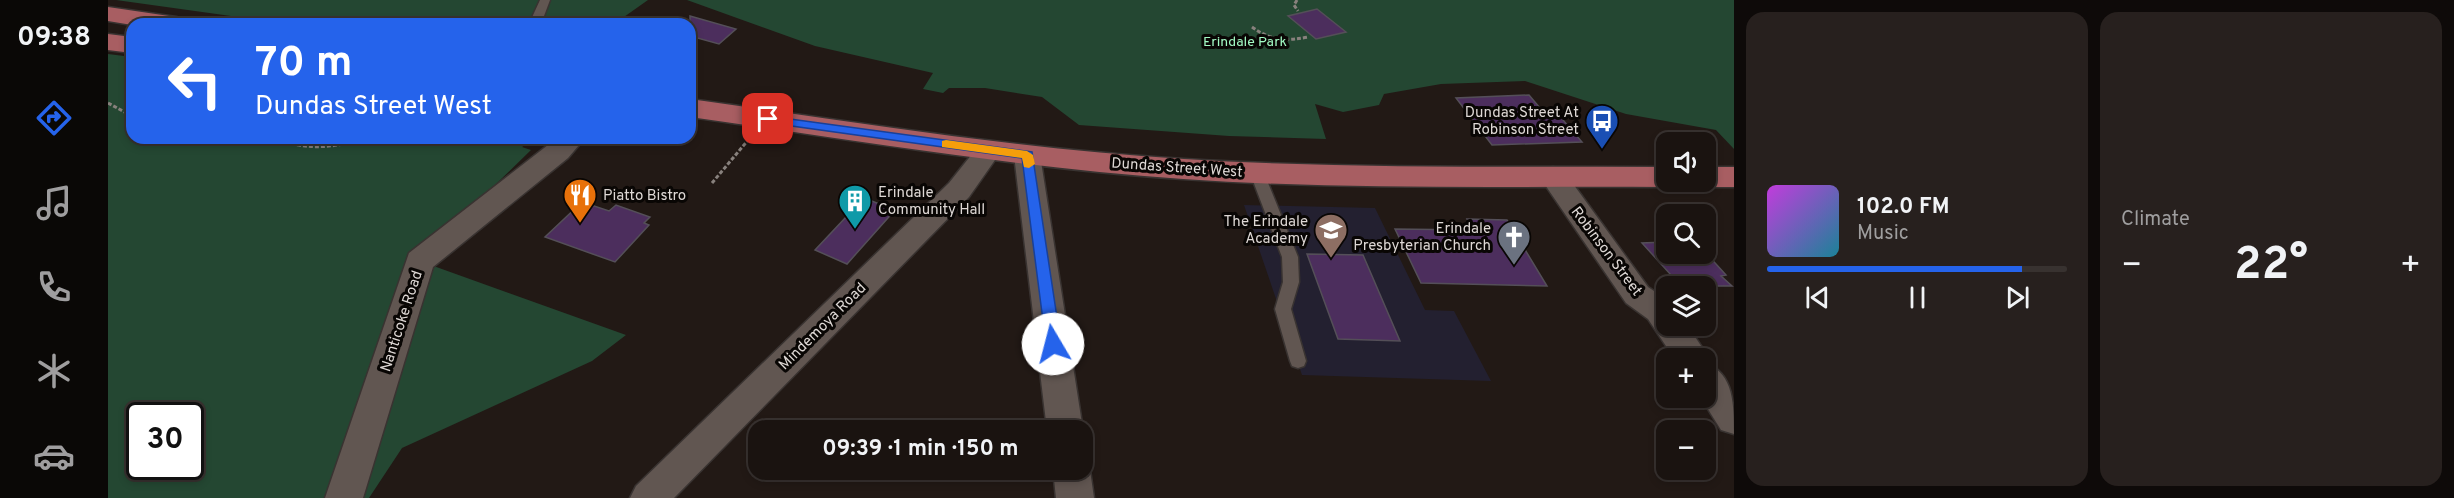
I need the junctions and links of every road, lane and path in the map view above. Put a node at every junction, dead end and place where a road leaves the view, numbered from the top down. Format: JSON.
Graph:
{"nodes":[{"id":1,"x":545,"y":0,"type":"edge"},
{"id":2,"x":1298,"y":0,"type":"edge"},
{"id":3,"x":1298,"y":11,"type":"dead end"},
{"id":4,"x":108,"y":14,"type":"edge"},
{"id":5,"x":135,"y":18,"type":"edge"},
{"id":6,"x":538,"y":18,"type":"edge"},
{"id":7,"x":1252,"y":27,"type":"dead end"},
{"id":8,"x":1309,"y":37,"type":"dead end"},
{"id":9,"x":108,"y":42,"type":"edge"},
{"id":10,"x":126,"y":44,"type":"edge"},
{"id":11,"x":108,"y":103,"type":"edge"},
{"id":12,"x":696,"y":109,"type":"edge"},
{"id":13,"x":126,"y":113,"type":"edge"},
{"id":14,"x":749,"y":138,"type":"dead end"},
{"id":15,"x":292,"y":144,"type":"edge"},
{"id":16,"x":345,"y":144,"type":"edge"},
{"id":17,"x":566,"y":144,"type":"edge"},
{"id":18,"x":989,"y":150,"type":"junction"},
{"id":19,"x":1027,"y":155,"type":"junction"},
{"id":20,"x":1257,"y":173,"type":"junction"},
{"id":21,"x":1553,"y":176,"type":"junction"},
{"id":22,"x":1656,"y":177,"type":"edge"},
{"id":23,"x":1716,"y":177,"type":"edge"},
{"id":24,"x":1734,"y":177,"type":"edge"},
{"id":25,"x":712,"y":183,"type":"dead end"},
{"id":26,"x":1656,"y":308,"type":"edge"},
{"id":27,"x":1298,"y":361,"type":"dead end"},
{"id":28,"x":1716,"y":392,"type":"edge"},
{"id":29,"x":1734,"y":418,"type":"edge"},
{"id":30,"x":1064,"y":420,"type":"edge"},
{"id":31,"x":1072,"y":480,"type":"edge"},
{"id":32,"x":344,"y":498,"type":"edge"},
{"id":33,"x":649,"y":498,"type":"edge"},
{"id":34,"x":1075,"y":498,"type":"edge"}],
"edges":[{"from":1,"to":6,"type":"lane"},
{"from":2,"to":3,"type":"path"},
{"from":4,"to":5,"type":"main road"},
{"from":7,"to":8,"type":"path"},
{"from":9,"to":10,"type":"main road"},
{"from":11,"to":13,"type":"path"},
{"from":12,"to":18,"type":"main road","name":"Dundas Street West"},
{"from":14,"to":25,"type":"path"},
{"from":15,"to":16,"type":"path"},
{"from":17,"to":32,"type":"street","name":"Nanticoke Road"},
{"from":18,"to":19,"type":"main road","name":"Dundas Street West"},
{"from":18,"to":33,"type":"street","name":"Mindemoya Road"},
{"from":19,"to":20,"type":"main road","name":"Dundas Street West"},
{"from":19,"to":30,"type":"street"},
{"from":20,"to":21,"type":"main road","name":"Dundas Street West"},
{"from":20,"to":27,"type":"lane"},
{"from":21,"to":22,"type":"main road","name":"Dundas Street West"},
{"from":21,"to":26,"type":"street","name":"Robinson Street"},
{"from":23,"to":24,"type":"main road"},
{"from":28,"to":29,"type":"street"},
{"from":31,"to":34,"type":"street"}]}
